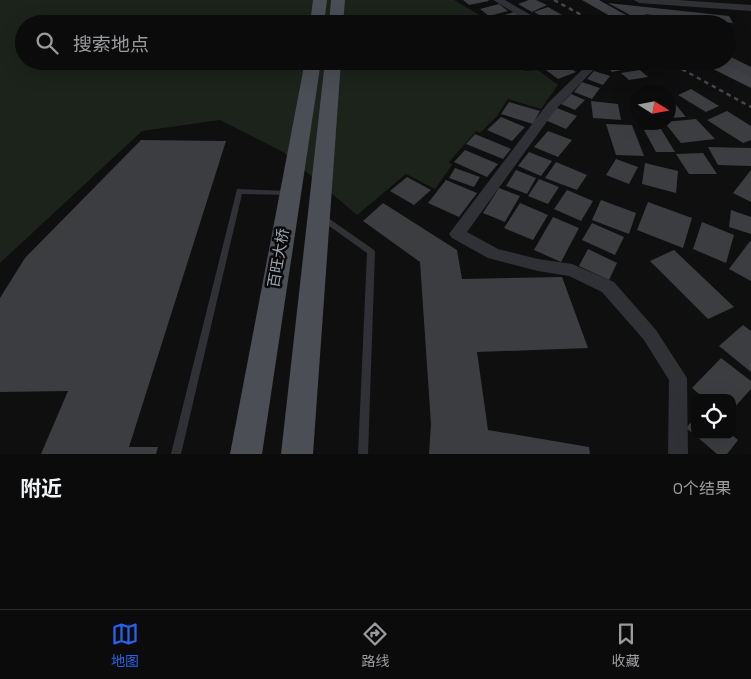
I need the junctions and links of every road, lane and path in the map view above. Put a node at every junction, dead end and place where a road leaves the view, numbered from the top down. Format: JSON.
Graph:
{"nodes":[{"id":1,"x":320,"y":0,"type":"edge"},
{"id":2,"x":338,"y":0,"type":"edge"},
{"id":3,"x":498,"y":0,"type":"edge"},
{"id":4,"x":589,"y":0,"type":"edge"},
{"id":5,"x":639,"y":0,"type":"edge"},
{"id":6,"x":727,"y":3,"type":"edge"},
{"id":7,"x":751,"y":8,"type":"edge"},
{"id":8,"x":318,"y":15,"type":"edge"},
{"id":9,"x":337,"y":15,"type":"edge"},
{"id":10,"x":525,"y":15,"type":"edge"},
{"id":11,"x":618,"y":15,"type":"edge"},
{"id":12,"x":311,"y":70,"type":"edge"},
{"id":13,"x":332,"y":70,"type":"edge"},
{"id":14,"x":588,"y":70,"type":"edge"},
{"id":15,"x":726,"y":70,"type":"edge"},
{"id":16,"x":751,"y":83,"type":"edge"},
{"id":17,"x":290,"y":193,"type":"junction"},
{"id":18,"x":320,"y":214,"type":"junction"},
{"id":19,"x":176,"y":454,"type":"edge"},
{"id":20,"x":246,"y":454,"type":"edge"},
{"id":21,"x":297,"y":454,"type":"edge"},
{"id":22,"x":363,"y":454,"type":"edge"},
{"id":23,"x":678,"y":454,"type":"edge"}],
"edges":[{"from":1,"to":8,"type":"main road"},
{"from":2,"to":9,"type":"main road"},
{"from":3,"to":10,"type":"street"},
{"from":4,"to":11,"type":"street"},
{"from":5,"to":6,"type":"street"},
{"from":6,"to":7,"type":"street"},
{"from":12,"to":17,"type":"main road","name":"百旺大桥"},
{"from":13,"to":18,"type":"main road"},
{"from":14,"to":23,"type":"street"},
{"from":15,"to":16,"type":"street"},
{"from":17,"to":19,"type":"lane"},
{"from":17,"to":20,"type":"main road","name":"百旺大桥"},
{"from":18,"to":21,"type":"main road"},
{"from":18,"to":22,"type":"lane"}]}
